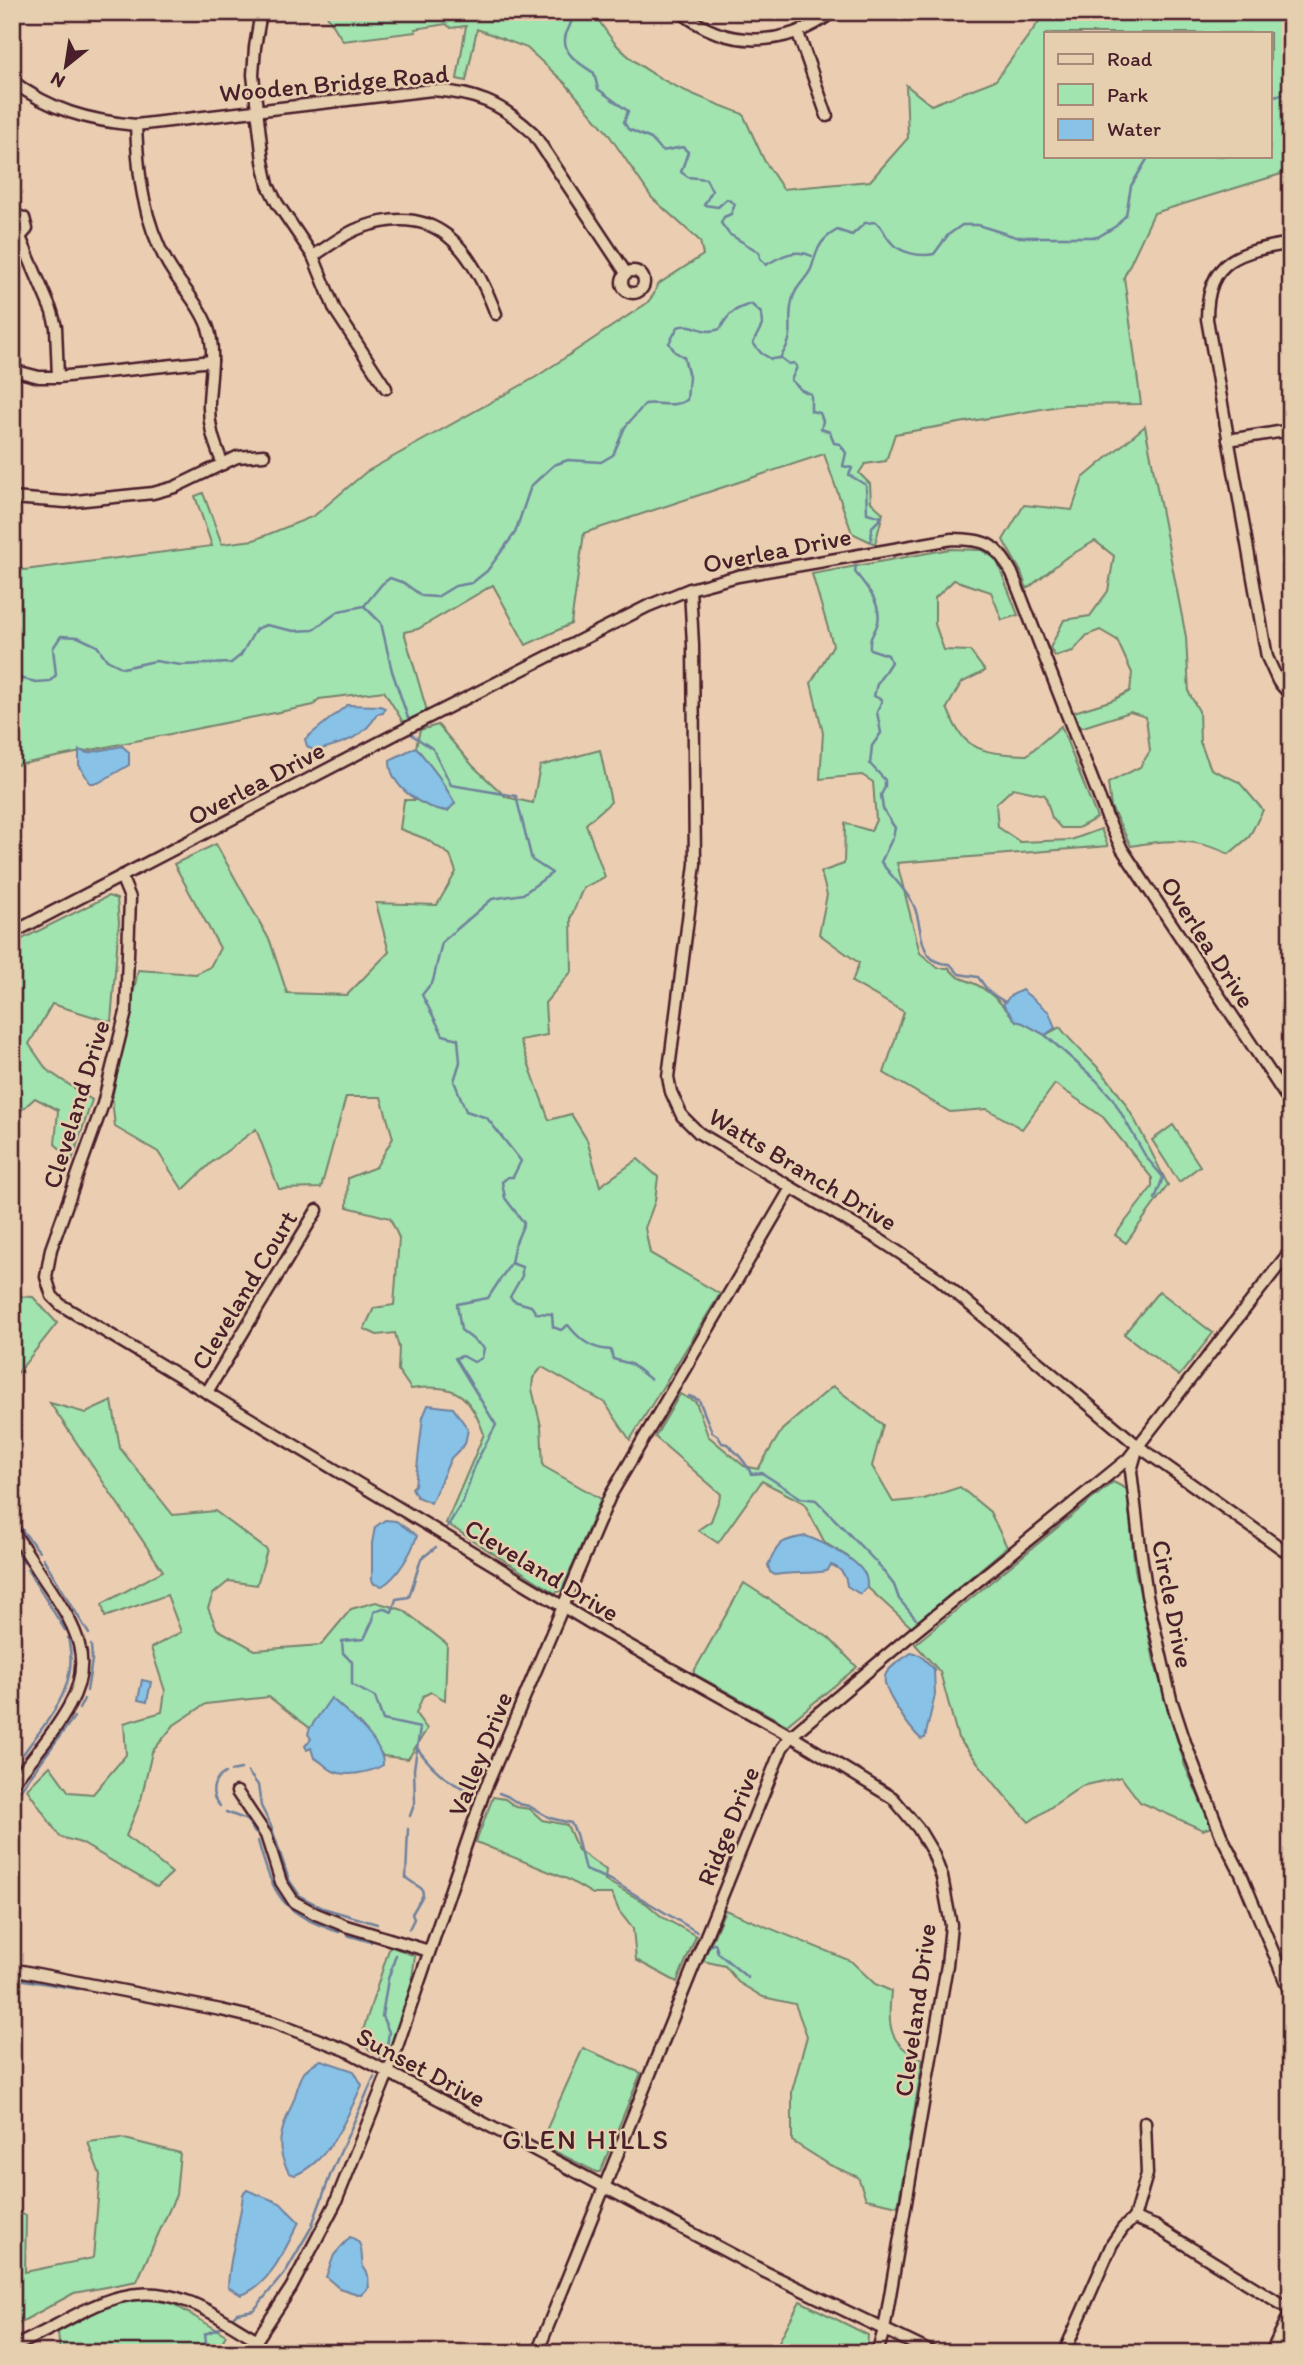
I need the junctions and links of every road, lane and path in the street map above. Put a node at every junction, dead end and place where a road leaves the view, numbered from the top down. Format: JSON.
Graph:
{"nodes":[{"id":1,"x":261,"y":12,"type":"edge"},
{"id":2,"x":681,"y":12,"type":"edge"},
{"id":3,"x":833,"y":12,"type":"edge"},
{"id":4,"x":798,"y":33,"type":"junction"},
{"id":5,"x":12,"y":81,"type":"edge"},
{"id":6,"x":257,"y":110,"type":"junction"},
{"id":7,"x":827,"y":116,"type":"dead end"},
{"id":8,"x":136,"y":125,"type":"junction"},
{"id":9,"x":12,"y":214,"type":"edge"},
{"id":10,"x":16,"y":238,"type":"edge"},
{"id":11,"x":1291,"y":243,"type":"edge"},
{"id":12,"x":313,"y":256,"type":"junction"},
{"id":13,"x":626,"y":273,"type":"dead end"},
{"id":14,"x":496,"y":314,"type":"dead end"},
{"id":15,"x":212,"y":361,"type":"junction"},
{"id":16,"x":12,"y":370,"type":"edge"},
{"id":17,"x":58,"y":377,"type":"junction"},
{"id":18,"x":386,"y":388,"type":"dead end"},
{"id":19,"x":1291,"y":430,"type":"edge"},
{"id":20,"x":1228,"y":440,"type":"junction"},
{"id":21,"x":264,"y":455,"type":"dead end"},
{"id":22,"x":223,"y":464,"type":"junction"},
{"id":23,"x":12,"y":498,"type":"edge"},
{"id":24,"x":690,"y":589,"type":"junction"},
{"id":25,"x":1291,"y":696,"type":"edge"},
{"id":26,"x":121,"y":876,"type":"junction"},
{"id":27,"x":12,"y":933,"type":"edge"},
{"id":28,"x":1291,"y":1104,"type":"edge"},
{"id":29,"x":791,"y":1188,"type":"junction"},
{"id":30,"x":317,"y":1210,"type":"dead end"},
{"id":31,"x":1291,"y":1250,"type":"edge"},
{"id":32,"x":207,"y":1392,"type":"junction"},
{"id":33,"x":1138,"y":1446,"type":"junction"},
{"id":34,"x":12,"y":1530,"type":"edge"},
{"id":35,"x":1291,"y":1555,"type":"edge"},
{"id":36,"x":563,"y":1607,"type":"junction"},
{"id":37,"x":791,"y":1736,"type":"junction"},
{"id":38,"x":12,"y":1784,"type":"edge"},
{"id":39,"x":237,"y":1792,"type":"dead end"},
{"id":40,"x":429,"y":1951,"type":"junction"},
{"id":41,"x":12,"y":1969,"type":"edge"},
{"id":42,"x":1291,"y":1995,"type":"edge"},
{"id":43,"x":388,"y":2073,"type":"junction"},
{"id":44,"x":1144,"y":2122,"type":"dead end"},
{"id":45,"x":604,"y":2186,"type":"junction"},
{"id":46,"x":1134,"y":2218,"type":"junction"},
{"id":47,"x":1291,"y":2310,"type":"edge"},
{"id":48,"x":1291,"y":2316,"type":"edge"},
{"id":49,"x":884,"y":2330,"type":"junction"},
{"id":50,"x":256,"y":2339,"type":"junction"},
{"id":51,"x":12,"y":2347,"type":"edge"},
{"id":52,"x":1281,"y":2347,"type":"edge"},
{"id":53,"x":248,"y":2353,"type":"edge"},
{"id":54,"x":537,"y":2353,"type":"edge"},
{"id":55,"x":877,"y":2353,"type":"edge"},
{"id":56,"x":933,"y":2353,"type":"edge"},
{"id":57,"x":1064,"y":2353,"type":"edge"}],
"edges":[{"from":1,"to":6,"type":"street"},
{"from":2,"to":4,"type":"street"},
{"from":3,"to":4,"type":"street"},
{"from":4,"to":7,"type":"street"},
{"from":5,"to":8,"type":"street","name":"Wooden Bridge Road"},
{"from":6,"to":8,"type":"street","name":"Wooden Bridge Road"},
{"from":6,"to":12,"type":"street"},
{"from":6,"to":13,"type":"street","name":"Wooden Bridge Road"},
{"from":8,"to":15,"type":"street"},
{"from":9,"to":10,"type":"street"},
{"from":10,"to":17,"type":"street"},
{"from":11,"to":20,"type":"street"},
{"from":12,"to":14,"type":"street"},
{"from":12,"to":18,"type":"street"},
{"from":15,"to":17,"type":"street"},
{"from":15,"to":22,"type":"street"},
{"from":16,"to":17,"type":"street"},
{"from":19,"to":20,"type":"street"},
{"from":20,"to":25,"type":"street"},
{"from":21,"to":22,"type":"street"},
{"from":22,"to":23,"type":"street"},
{"from":24,"to":26,"type":"street","name":"Overlea Drive"},
{"from":24,"to":28,"type":"street","name":"Overlea Drive"},
{"from":24,"to":29,"type":"street","name":"Watts Branch Drive"},
{"from":26,"to":27,"type":"street","name":"Overlea Drive"},
{"from":26,"to":32,"type":"street","name":"Cleveland Drive"},
{"from":29,"to":33,"type":"street","name":"Watts Branch Drive"},
{"from":29,"to":36,"type":"street","name":"Valley Drive"},
{"from":30,"to":32,"type":"street","name":"Cleveland Court"},
{"from":31,"to":33,"type":"street","name":"Circle Drive"},
{"from":32,"to":36,"type":"street","name":"Cleveland Drive"},
{"from":33,"to":35,"type":"street","name":"Watts Branch Drive"},
{"from":33,"to":37,"type":"street","name":"Ridge Drive"},
{"from":33,"to":42,"type":"street","name":"Circle Drive"},
{"from":34,"to":38,"type":"street"},
{"from":36,"to":37,"type":"street","name":"Cleveland Drive"},
{"from":36,"to":40,"type":"street","name":"Valley Drive"},
{"from":37,"to":45,"type":"street","name":"Ridge Drive"},
{"from":37,"to":49,"type":"street","name":"Cleveland Drive"},
{"from":39,"to":40,"type":"street"},
{"from":40,"to":43,"type":"street","name":"Valley Drive"},
{"from":41,"to":43,"type":"street","name":"Sunset Drive"},
{"from":43,"to":45,"type":"street","name":"Sunset Drive"},
{"from":43,"to":50,"type":"street","name":"Valley Drive"},
{"from":44,"to":46,"type":"street"},
{"from":45,"to":49,"type":"street","name":"Sunset Drive"},
{"from":45,"to":54,"type":"street","name":"Ridge Drive"},
{"from":46,"to":47,"type":"street"},
{"from":46,"to":57,"type":"street"},
{"from":48,"to":52,"type":"main road"},
{"from":49,"to":55,"type":"street","name":"Cleveland Drive"},
{"from":49,"to":56,"type":"street","name":"Sunset Drive"},
{"from":50,"to":51,"type":"street"},
{"from":50,"to":53,"type":"street","name":"Valley Drive"}]}
